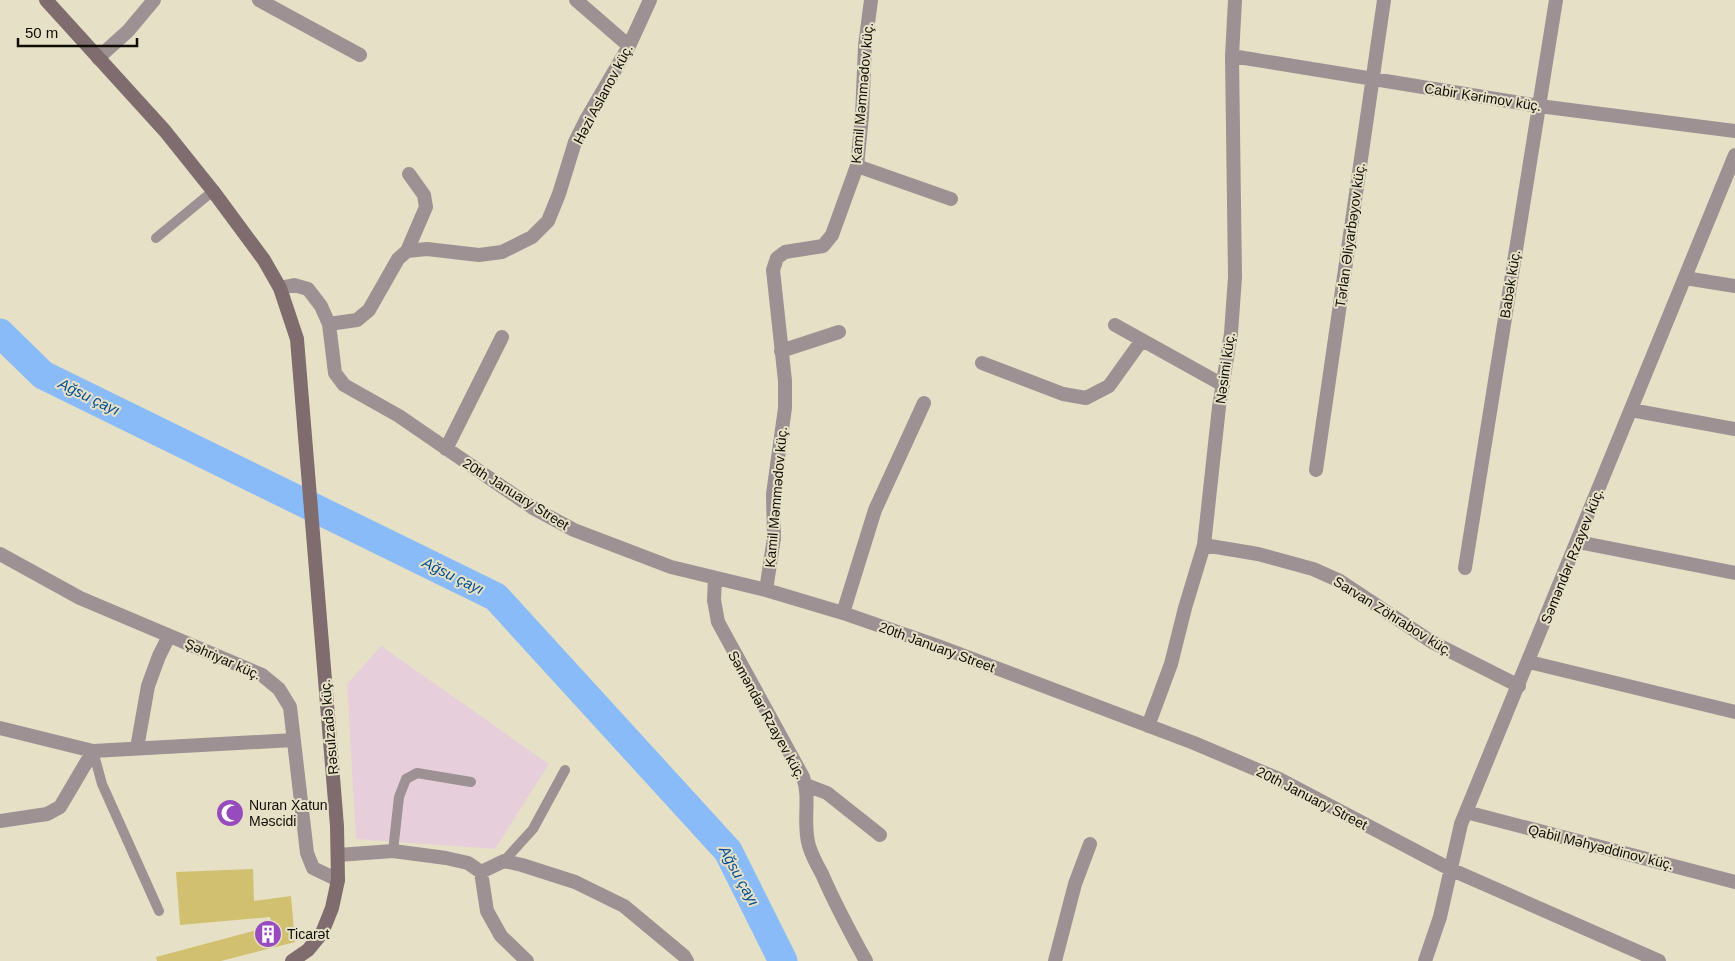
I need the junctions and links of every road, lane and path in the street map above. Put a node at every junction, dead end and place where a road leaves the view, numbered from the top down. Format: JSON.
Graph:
{"nodes":[{"id":1,"x":46,"y":0,"type":"edge"},
{"id":2,"x":154,"y":0,"type":"edge"},
{"id":3,"x":259,"y":0,"type":"edge"},
{"id":4,"x":576,"y":0,"type":"edge"},
{"id":5,"x":650,"y":0,"type":"edge"},
{"id":6,"x":871,"y":0,"type":"edge"},
{"id":7,"x":1235,"y":0,"type":"edge"},
{"id":8,"x":1384,"y":0,"type":"edge"},
{"id":9,"x":1556,"y":0,"type":"edge"},
{"id":10,"x":629,"y":46,"type":"junction"},
{"id":11,"x":360,"y":55,"type":"dead end"},
{"id":12,"x":1232,"y":56,"type":"junction"},
{"id":13,"x":98,"y":58,"type":"junction"},
{"id":14,"x":1373,"y":78,"type":"junction"},
{"id":15,"x":1539,"y":106,"type":"junction"},
{"id":16,"x":1735,"y":131,"type":"edge"},
{"id":17,"x":1735,"y":155,"type":"edge"},
{"id":18,"x":857,"y":166,"type":"junction"},
{"id":19,"x":408,"y":174,"type":"dead end"},
{"id":20,"x":213,"y":191,"type":"junction"},
{"id":21,"x":952,"y":199,"type":"dead end"},
{"id":22,"x":156,"y":238,"type":"dead end"},
{"id":23,"x":407,"y":251,"type":"junction"},
{"id":24,"x":1685,"y":278,"type":"junction"},
{"id":25,"x":1735,"y":286,"type":"edge"},
{"id":26,"x":280,"y":288,"type":"junction"},
{"id":27,"x":329,"y":324,"type":"junction"},
{"id":28,"x":1114,"y":325,"type":"dead end"},
{"id":29,"x":839,"y":332,"type":"dead end"},
{"id":30,"x":502,"y":337,"type":"dead end"},
{"id":31,"x":1142,"y":340,"type":"junction"},
{"id":32,"x":781,"y":351,"type":"junction"},
{"id":33,"x":982,"y":363,"type":"dead end"},
{"id":34,"x":1223,"y":385,"type":"junction"},
{"id":35,"x":924,"y":403,"type":"dead end"},
{"id":36,"x":1631,"y":410,"type":"junction"},
{"id":37,"x":1735,"y":429,"type":"edge"},
{"id":38,"x":446,"y":448,"type":"junction"},
{"id":39,"x":1316,"y":470,"type":"dead end"},
{"id":40,"x":1578,"y":542,"type":"junction"},
{"id":41,"x":1204,"y":546,"type":"junction"},
{"id":42,"x":0,"y":554,"type":"edge"},
{"id":43,"x":1465,"y":568,"type":"dead end"},
{"id":44,"x":1735,"y":573,"type":"edge"},
{"id":45,"x":715,"y":578,"type":"junction"},
{"id":46,"x":766,"y":590,"type":"junction"},
{"id":47,"x":843,"y":613,"type":"junction"},
{"id":48,"x":169,"y":636,"type":"junction"},
{"id":49,"x":1529,"y":662,"type":"junction"},
{"id":50,"x":1518,"y":686,"type":"junction"},
{"id":51,"x":1735,"y":712,"type":"edge"},
{"id":52,"x":1148,"y":726,"type":"junction"},
{"id":53,"x":0,"y":728,"type":"edge"},
{"id":54,"x":294,"y":740,"type":"junction"},
{"id":55,"x":137,"y":748,"type":"junction"},
{"id":56,"x":93,"y":750,"type":"junction"},
{"id":57,"x":565,"y":770,"type":"dead end"},
{"id":58,"x":471,"y":782,"type":"dead end"},
{"id":59,"x":806,"y":785,"type":"junction"},
{"id":60,"x":1466,"y":812,"type":"junction"},
{"id":61,"x":0,"y":821,"type":"edge"},
{"id":62,"x":880,"y":835,"type":"dead end"},
{"id":63,"x":1090,"y":844,"type":"dead end"},
{"id":64,"x":393,"y":852,"type":"junction"},
{"id":65,"x":338,"y":855,"type":"junction"},
{"id":66,"x":504,"y":862,"type":"junction"},
{"id":67,"x":1450,"y":868,"type":"junction"},
{"id":68,"x":481,"y":872,"type":"junction"},
{"id":69,"x":338,"y":880,"type":"junction"},
{"id":70,"x":1735,"y":882,"type":"edge"},
{"id":71,"x":159,"y":911,"type":"dead end"},
{"id":72,"x":300,"y":958,"type":"edge"},
{"id":73,"x":527,"y":961,"type":"edge"},
{"id":74,"x":687,"y":961,"type":"edge"},
{"id":75,"x":866,"y":961,"type":"edge"},
{"id":76,"x":1055,"y":961,"type":"edge"},
{"id":77,"x":1424,"y":961,"type":"edge"},
{"id":78,"x":1659,"y":961,"type":"edge"}],
"edges":[{"from":1,"to":13,"type":"main road","name":"Rəsulzadə küç."},
{"from":2,"to":13,"type":"street"},
{"from":3,"to":11,"type":"street"},
{"from":4,"to":10,"type":"street"},
{"from":5,"to":10,"type":"street","name":"Həzi Aslanov küç."},
{"from":6,"to":18,"type":"street","name":"Kamil Məmmədov küç."},
{"from":7,"to":12,"type":"street","name":"Nəsimi küç."},
{"from":8,"to":14,"type":"street","name":"Tərlan Əliyarbəyov küç."},
{"from":9,"to":15,"type":"street","name":"Babək küç."},
{"from":10,"to":23,"type":"street","name":"Həzi Aslanov küç."},
{"from":12,"to":14,"type":"street","name":"Cabir Kərimov küç."},
{"from":12,"to":34,"type":"street","name":"Nəsimi küç."},
{"from":13,"to":20,"type":"main road","name":"Rəsulzadə küç."},
{"from":14,"to":15,"type":"street","name":"Cabir Kərimov küç."},
{"from":14,"to":39,"type":"street","name":"Tərlan Əliyarbəyov küç."},
{"from":15,"to":16,"type":"street","name":"Cabir Kərimov küç."},
{"from":15,"to":43,"type":"street","name":"Babək küç."},
{"from":17,"to":24,"type":"street","name":"Səməndər Rzayev küç."},
{"from":18,"to":21,"type":"street"},
{"from":18,"to":32,"type":"street","name":"Kamil Məmmədov küç."},
{"from":19,"to":23,"type":"street"},
{"from":20,"to":22,"type":"lane"},
{"from":20,"to":26,"type":"main road","name":"Rəsulzadə küç."},
{"from":23,"to":27,"type":"street"},
{"from":24,"to":25,"type":"street"},
{"from":24,"to":36,"type":"street","name":"Səməndər Rzayev küç."},
{"from":26,"to":27,"type":"street","name":"20th January Street"},
{"from":26,"to":65,"type":"main road","name":"Rəsulzadə küç."},
{"from":27,"to":38,"type":"street","name":"20th January Street"},
{"from":28,"to":31,"type":"street"},
{"from":29,"to":32,"type":"street"},
{"from":30,"to":38,"type":"street"},
{"from":31,"to":33,"type":"street"},
{"from":31,"to":34,"type":"street"},
{"from":32,"to":46,"type":"street","name":"Kamil Məmmədov küç."},
{"from":34,"to":41,"type":"street","name":"Nəsimi küç."},
{"from":35,"to":47,"type":"street"},
{"from":36,"to":37,"type":"street"},
{"from":36,"to":40,"type":"street","name":"Səməndər Rzayev küç."},
{"from":38,"to":45,"type":"street","name":"20th January Street"},
{"from":40,"to":44,"type":"street"},
{"from":40,"to":49,"type":"street","name":"Səməndər Rzayev küç."},
{"from":41,"to":50,"type":"street","name":"Sarvan Zöhrabov küç."},
{"from":41,"to":52,"type":"street","name":"Nəsimi küç."},
{"from":42,"to":48,"type":"street","name":"Şəhriyar küç."},
{"from":45,"to":46,"type":"street","name":"20th January Street"},
{"from":45,"to":59,"type":"street","name":"Səməndər Rzayev küç."},
{"from":46,"to":47,"type":"street","name":"20th January Street"},
{"from":47,"to":52,"type":"street","name":"20th January Street"},
{"from":48,"to":54,"type":"street","name":"Şəhriyar küç."},
{"from":48,"to":55,"type":"street"},
{"from":49,"to":50,"type":"street","name":"Səməndər Rzayev küç."},
{"from":49,"to":51,"type":"street"},
{"from":50,"to":60,"type":"street","name":"Səməndər Rzayev küç."},
{"from":52,"to":67,"type":"street","name":"20th January Street"},
{"from":53,"to":56,"type":"street"},
{"from":54,"to":55,"type":"street"},
{"from":54,"to":69,"type":"street","name":"Şəhriyar küç."},
{"from":55,"to":56,"type":"street"},
{"from":56,"to":61,"type":"street"},
{"from":56,"to":71,"type":"lane"},
{"from":57,"to":66,"type":"lane"},
{"from":58,"to":64,"type":"lane"},
{"from":59,"to":62,"type":"street"},
{"from":59,"to":75,"type":"street","name":"Səməndər Rzayev küç."},
{"from":60,"to":67,"type":"street","name":"Səməndər Rzayev küç."},
{"from":60,"to":70,"type":"street","name":"Qabil Məhyəddinov küç."},
{"from":63,"to":76,"type":"street"},
{"from":64,"to":65,"type":"street"},
{"from":64,"to":68,"type":"street"},
{"from":65,"to":69,"type":"main road","name":"Rəsulzadə küç."},
{"from":66,"to":68,"type":"street"},
{"from":66,"to":74,"type":"street"},
{"from":67,"to":77,"type":"street","name":"Səməndər Rzayev küç."},
{"from":67,"to":78,"type":"street","name":"20th January Street"},
{"from":68,"to":73,"type":"street"},
{"from":69,"to":72,"type":"main road","name":"Rəsulzadə küç."}]}
